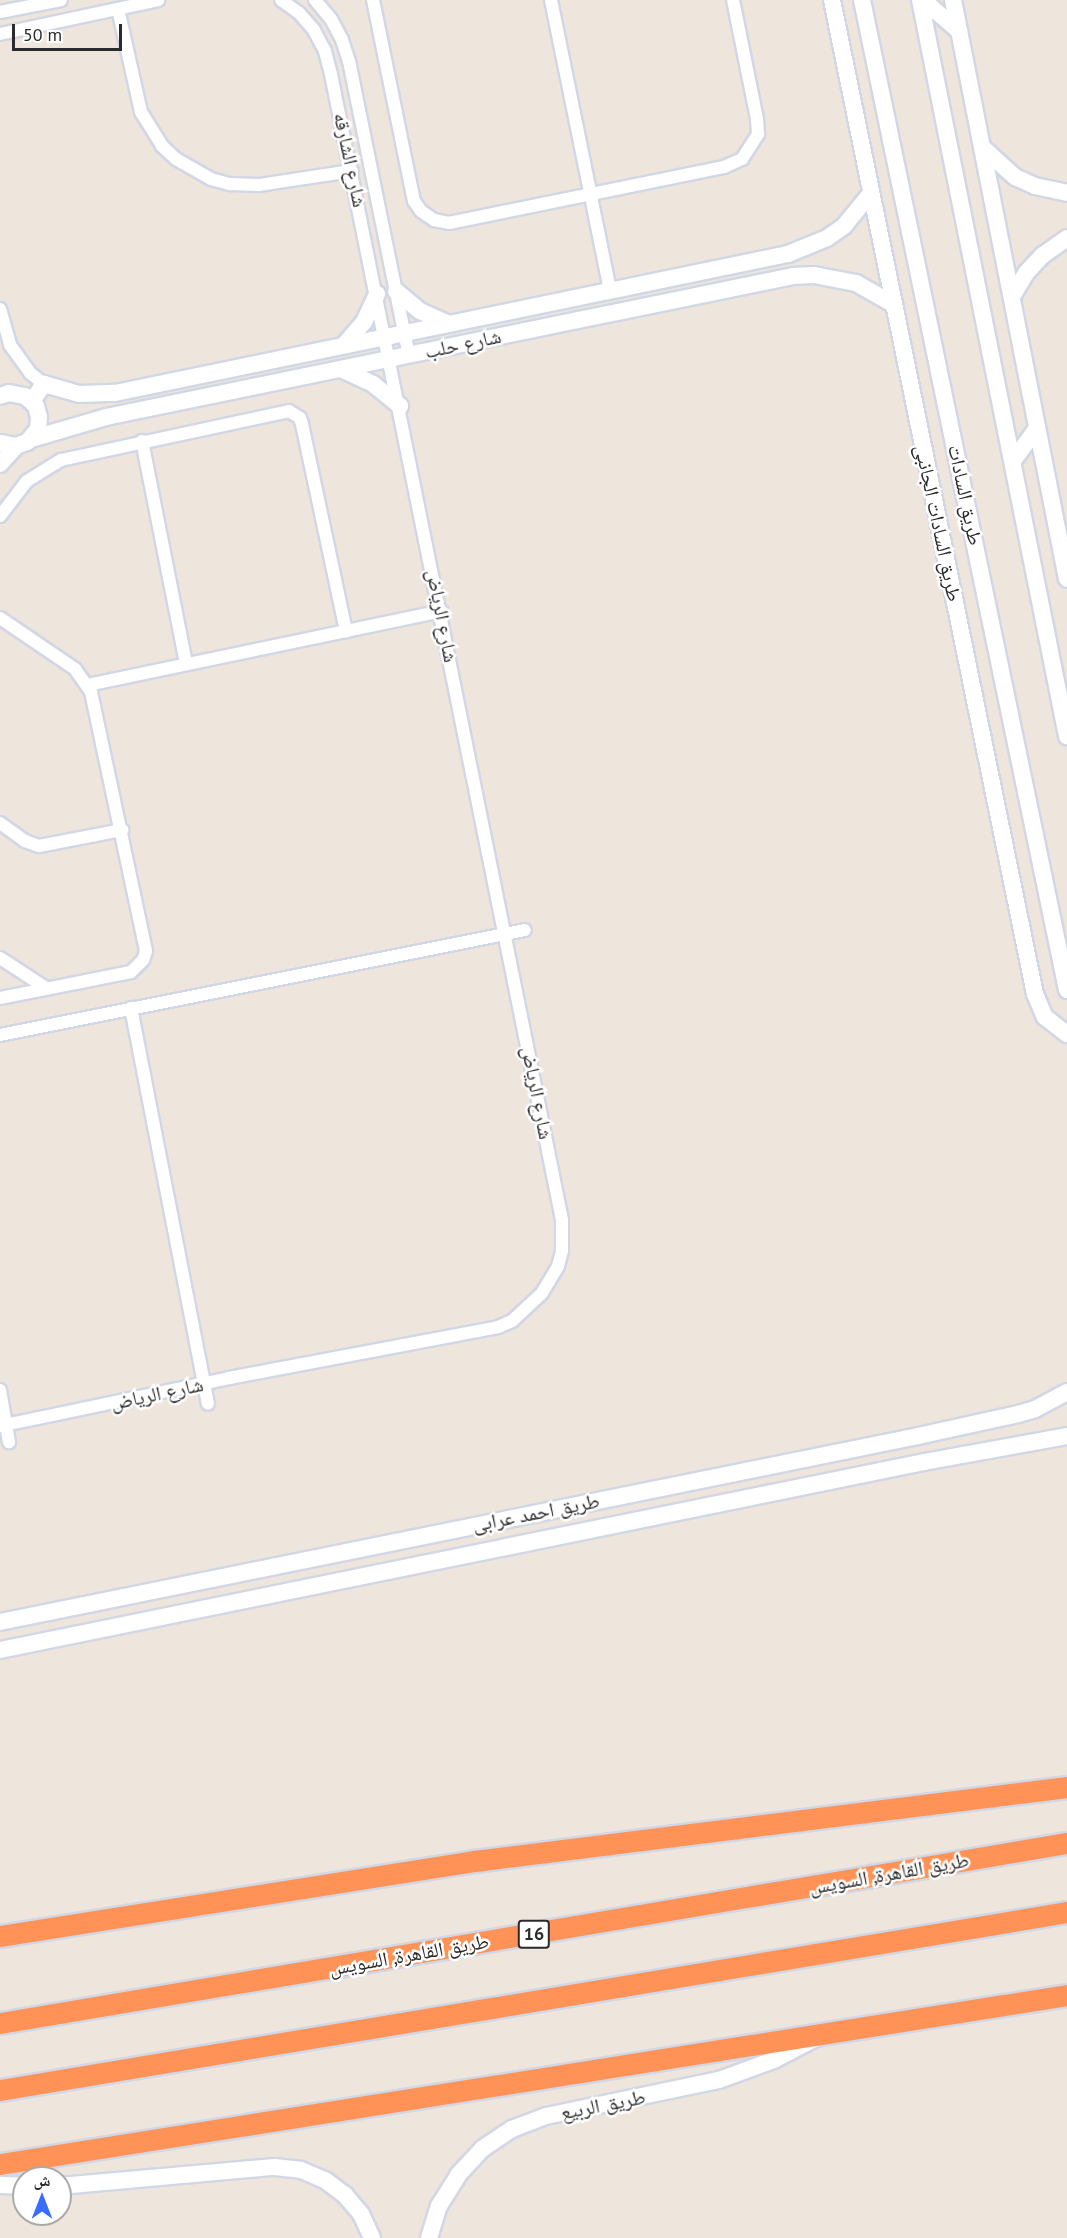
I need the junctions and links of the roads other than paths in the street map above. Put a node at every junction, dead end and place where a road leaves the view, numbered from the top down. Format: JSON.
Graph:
{"nodes":[{"id":1,"x":61,"y":0,"type":"edge"},
{"id":2,"x":158,"y":0,"type":"edge"},
{"id":3,"x":281,"y":0,"type":"edge"},
{"id":4,"x":315,"y":0,"type":"edge"},
{"id":5,"x":373,"y":0,"type":"edge"},
{"id":6,"x":551,"y":0,"type":"edge"},
{"id":7,"x":733,"y":0,"type":"edge"},
{"id":8,"x":841,"y":0,"type":"edge"},
{"id":9,"x":862,"y":0,"type":"edge"},
{"id":10,"x":922,"y":0,"type":"edge"},
{"id":11,"x":952,"y":0,"type":"edge"},
{"id":12,"x":834,"y":8,"type":"edge"},
{"id":13,"x":118,"y":9,"type":"junction"},
{"id":14,"x":0,"y":12,"type":"edge"},
{"id":15,"x":959,"y":31,"type":"junction"},
{"id":16,"x":0,"y":34,"type":"edge"},
{"id":17,"x":982,"y":147,"type":"junction"},
{"id":18,"x":352,"y":171,"type":"junction"},
{"id":19,"x":871,"y":193,"type":"junction"},
{"id":20,"x":1067,"y":193,"type":"edge"},
{"id":21,"x":591,"y":195,"type":"junction"},
{"id":22,"x":1067,"y":238,"type":"edge"},
{"id":23,"x":610,"y":290,"type":"junction"},
{"id":24,"x":396,"y":291,"type":"junction"},
{"id":25,"x":377,"y":294,"type":"junction"},
{"id":26,"x":1013,"y":295,"type":"junction"},
{"id":27,"x":893,"y":304,"type":"junction"},
{"id":28,"x":0,"y":309,"type":"edge"},
{"id":29,"x":448,"y":323,"type":"junction"},
{"id":30,"x":404,"y":332,"type":"junction"},
{"id":31,"x":386,"y":336,"type":"junction"},
{"id":32,"x":344,"y":345,"type":"junction"},
{"id":33,"x":409,"y":355,"type":"junction"},
{"id":34,"x":391,"y":359,"type":"junction"},
{"id":35,"x":341,"y":369,"type":"junction"},
{"id":36,"x":44,"y":384,"type":"junction"},
{"id":37,"x":0,"y":396,"type":"edge"},
{"id":38,"x":32,"y":401,"type":"junction"},
{"id":39,"x":400,"y":406,"type":"junction"},
{"id":40,"x":1037,"y":428,"type":"junction"},
{"id":41,"x":142,"y":441,"type":"junction"},
{"id":42,"x":16,"y":443,"type":"edge"},
{"id":43,"x":1013,"y":461,"type":"junction"},
{"id":44,"x":0,"y":464,"type":"edge"},
{"id":45,"x":0,"y":516,"type":"edge"},
{"id":46,"x":1067,"y":579,"type":"edge"},
{"id":47,"x":441,"y":611,"type":"junction"},
{"id":48,"x":0,"y":618,"type":"edge"},
{"id":49,"x":346,"y":631,"type":"junction"},
{"id":50,"x":186,"y":664,"type":"junction"},
{"id":51,"x":88,"y":684,"type":"junction"},
{"id":52,"x":1067,"y":736,"type":"edge"},
{"id":53,"x":0,"y":823,"type":"edge"},
{"id":54,"x":122,"y":830,"type":"junction"},
{"id":55,"x":525,"y":930,"type":"dead end"},
{"id":56,"x":505,"y":933,"type":"junction"},
{"id":57,"x":0,"y":958,"type":"edge"},
{"id":58,"x":46,"y":988,"type":"junction"},
{"id":59,"x":1067,"y":990,"type":"edge"},
{"id":60,"x":0,"y":998,"type":"edge"},
{"id":61,"x":131,"y":1008,"type":"junction"},
{"id":62,"x":1067,"y":1034,"type":"edge"},
{"id":63,"x":0,"y":1035,"type":"edge"},
{"id":64,"x":204,"y":1385,"type":"junction"},
{"id":65,"x":0,"y":1390,"type":"edge"},
{"id":66,"x":1067,"y":1392,"type":"edge"},
{"id":67,"x":208,"y":1404,"type":"dead end"},
{"id":68,"x":3,"y":1425,"type":"edge"},
{"id":69,"x":918,"y":1436,"type":"junction"},
{"id":70,"x":1067,"y":1436,"type":"edge"},
{"id":71,"x":9,"y":1442,"type":"dead end"},
{"id":72,"x":924,"y":1462,"type":"junction"},
{"id":73,"x":123,"y":1596,"type":"junction"},
{"id":74,"x":0,"y":1622,"type":"edge"},
{"id":75,"x":130,"y":1622,"type":"junction"},
{"id":76,"x":0,"y":1650,"type":"edge"},
{"id":77,"x":1061,"y":1786,"type":"edge"},
{"id":78,"x":1067,"y":1843,"type":"edge"},
{"id":79,"x":1067,"y":1912,"type":"edge"},
{"id":80,"x":0,"y":1936,"type":"edge"},
{"id":81,"x":1067,"y":1995,"type":"edge"},
{"id":82,"x":0,"y":2023,"type":"edge"},
{"id":83,"x":825,"y":2033,"type":"junction"},
{"id":84,"x":0,"y":2090,"type":"edge"},
{"id":85,"x":0,"y":2164,"type":"edge"},
{"id":86,"x":72,"y":2185,"type":"edge"},
{"id":87,"x":372,"y":2238,"type":"edge"},
{"id":88,"x":429,"y":2238,"type":"edge"}],
"edges":[{"from":1,"to":14,"type":"street"},
{"from":2,"to":13,"type":"street"},
{"from":3,"to":18,"type":"street","name":"شارع الشارقه"},
{"from":4,"to":24,"type":"street","name":"شارع الشارقه"},
{"from":5,"to":21,"type":"street"},
{"from":6,"to":21,"type":"street"},
{"from":7,"to":21,"type":"street"},
{"from":8,"to":12,"type":"street"},
{"from":9,"to":59,"type":"street","name":"طريق السادات"},
{"from":10,"to":15,"type":"street"},
{"from":10,"to":43,"type":"street"},
{"from":11,"to":15,"type":"street"},
{"from":12,"to":19,"type":"street","name":"طريق السادات الجانبى"},
{"from":13,"to":16,"type":"street"},
{"from":13,"to":18,"type":"street"},
{"from":15,"to":17,"type":"street"},
{"from":17,"to":20,"type":"street"},
{"from":17,"to":26,"type":"street"},
{"from":18,"to":25,"type":"street","name":"شارع الشارقه"},
{"from":19,"to":23,"type":"street","name":"شارع حلب"},
{"from":19,"to":27,"type":"street","name":"طريق السادات الجانبى"},
{"from":21,"to":23,"type":"street"},
{"from":22,"to":26,"type":"street"},
{"from":23,"to":29,"type":"street","name":"شارع حلب"},
{"from":24,"to":29,"type":"street"},
{"from":24,"to":30,"type":"street","name":"شارع الشارقه"},
{"from":25,"to":31,"type":"street","name":"شارع الشارقه"},
{"from":25,"to":32,"type":"street"},
{"from":26,"to":40,"type":"street"},
{"from":27,"to":33,"type":"street","name":"شارع حلب"},
{"from":27,"to":62,"type":"street","name":"طريق السادات الجانبى"},
{"from":28,"to":36,"type":"street"},
{"from":29,"to":30,"type":"street","name":"شارع حلب"},
{"from":30,"to":31,"type":"street","name":"شارع حلب"},
{"from":30,"to":33,"type":"street"},
{"from":31,"to":32,"type":"street","name":"شارع حلب"},
{"from":31,"to":34,"type":"street","name":"شارع الرياض"},
{"from":32,"to":36,"type":"street","name":"شارع حلب"},
{"from":33,"to":34,"type":"street","name":"شارع حلب"},
{"from":34,"to":35,"type":"street","name":"شارع حلب"},
{"from":34,"to":39,"type":"street","name":"شارع الرياض"},
{"from":35,"to":39,"type":"street"},
{"from":35,"to":42,"type":"street","name":"شارع حلب"},
{"from":36,"to":38,"type":"street"},
{"from":37,"to":38,"type":"street"},
{"from":38,"to":42,"type":"street"},
{"from":39,"to":47,"type":"street","name":"شارع الرياض"},
{"from":40,"to":43,"type":"street"},
{"from":40,"to":46,"type":"street"},
{"from":41,"to":45,"type":"street"},
{"from":41,"to":49,"type":"street"},
{"from":41,"to":50,"type":"street"},
{"from":42,"to":44,"type":"street"},
{"from":43,"to":52,"type":"street"},
{"from":47,"to":49,"type":"street"},
{"from":47,"to":56,"type":"street","name":"شارع الرياض"},
{"from":48,"to":51,"type":"street"},
{"from":49,"to":50,"type":"street"},
{"from":50,"to":51,"type":"street"},
{"from":51,"to":54,"type":"street"},
{"from":53,"to":54,"type":"street"},
{"from":54,"to":58,"type":"street"},
{"from":55,"to":56,"type":"street"},
{"from":56,"to":61,"type":"street"},
{"from":56,"to":64,"type":"street","name":"شارع الرياض"},
{"from":57,"to":58,"type":"street"},
{"from":58,"to":60,"type":"street"},
{"from":61,"to":63,"type":"street"},
{"from":61,"to":64,"type":"street"},
{"from":64,"to":67,"type":"street"},
{"from":64,"to":68,"type":"street","name":"شارع الرياض"},
{"from":65,"to":68,"type":"street"},
{"from":66,"to":69,"type":"street","name":"طريق احمد عرابى"},
{"from":68,"to":71,"type":"street"},
{"from":69,"to":72,"type":"street"},
{"from":69,"to":73,"type":"street","name":"طريق احمد عرابى"},
{"from":70,"to":72,"type":"street","name":"طريق احمد عرابى"},
{"from":72,"to":75,"type":"street","name":"طريق احمد عرابى"},
{"from":73,"to":74,"type":"street","name":"طريق احمد عرابى"},
{"from":73,"to":75,"type":"street"},
{"from":75,"to":76,"type":"street","name":"طريق احمد عرابى"},
{"from":77,"to":80,"type":"highway"},
{"from":78,"to":82,"type":"highway","name":"طريق القاهرة, السويس","number":"16"},
{"from":79,"to":84,"type":"highway"},
{"from":81,"to":83,"type":"highway"},
{"from":83,"to":85,"type":"highway"},
{"from":83,"to":88,"type":"street","name":"طريق الربيع"},
{"from":86,"to":87,"type":"street"}]}
